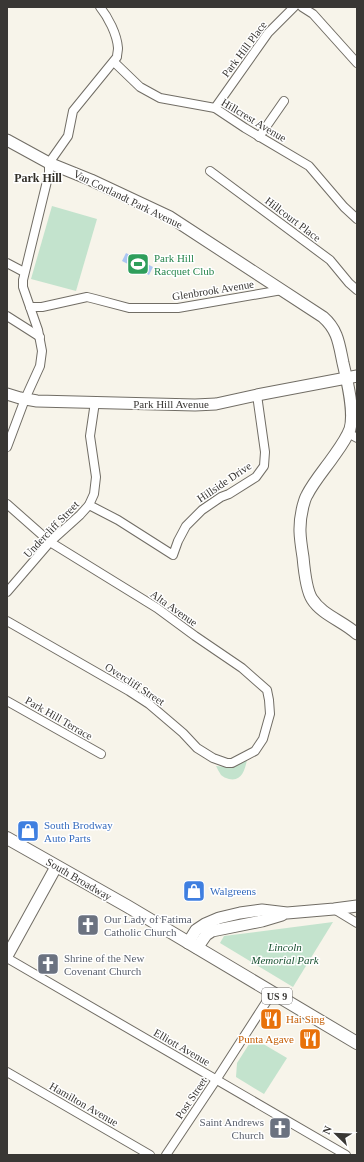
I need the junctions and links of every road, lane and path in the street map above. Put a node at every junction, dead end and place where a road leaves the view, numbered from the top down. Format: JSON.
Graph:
{"nodes":[{"id":1,"x":100,"y":7,"type":"edge"},
{"id":2,"x":294,"y":7,"type":"edge"},
{"id":3,"x":302,"y":7,"type":"edge"},
{"id":4,"x":114,"y":62,"type":"junction"},
{"id":5,"x":357,"y":63,"type":"edge"},
{"id":6,"x":284,"y":102,"type":"dead end"},
{"id":7,"x":215,"y":108,"type":"junction"},
{"id":8,"x":259,"y":137,"type":"junction"},
{"id":9,"x":7,"y":140,"type":"edge"},
{"id":10,"x":49,"y":163,"type":"junction"},
{"id":11,"x":210,"y":171,"type":"dead end"},
{"id":12,"x":357,"y":219,"type":"edge"},
{"id":13,"x":7,"y":263,"type":"edge"},
{"id":14,"x":24,"y":272,"type":"junction"},
{"id":15,"x":282,"y":290,"type":"junction"},
{"id":16,"x":357,"y":290,"type":"edge"},
{"id":17,"x":30,"y":307,"type":"junction"},
{"id":18,"x":7,"y":316,"type":"edge"},
{"id":19,"x":40,"y":337,"type":"junction"},
{"id":20,"x":352,"y":377,"type":"edge"},
{"id":21,"x":7,"y":394,"type":"edge"},
{"id":22,"x":257,"y":395,"type":"junction"},
{"id":23,"x":24,"y":399,"type":"junction"},
{"id":24,"x":95,"y":402,"type":"junction"},
{"id":25,"x":352,"y":436,"type":"edge"},
{"id":26,"x":7,"y":447,"type":"edge"},
{"id":27,"x":7,"y":504,"type":"edge"},
{"id":28,"x":89,"y":505,"type":"junction"},
{"id":29,"x":50,"y":542,"type":"junction"},
{"id":30,"x":7,"y":592,"type":"edge"},
{"id":31,"x":7,"y":621,"type":"edge"},
{"id":32,"x":357,"y":634,"type":"edge"},
{"id":33,"x":7,"y":701,"type":"edge"},
{"id":34,"x":101,"y":754,"type":"dead end"},
{"id":35,"x":246,"y":755,"type":"joint"},
{"id":36,"x":7,"y":838,"type":"edge"},
{"id":37,"x":56,"y":867,"type":"junction"},
{"id":38,"x":357,"y":906,"type":"edge"},
{"id":39,"x":334,"y":909,"type":"junction"},
{"id":40,"x":357,"y":923,"type":"edge"},
{"id":41,"x":192,"y":946,"type":"junction"},
{"id":42,"x":7,"y":957,"type":"edge"},
{"id":43,"x":272,"y":993,"type":"junction"},
{"id":44,"x":357,"y":1043,"type":"edge"},
{"id":45,"x":7,"y":1072,"type":"edge"},
{"id":46,"x":216,"y":1080,"type":"junction"},
{"id":47,"x":150,"y":1155,"type":"edge"},
{"id":48,"x":166,"y":1155,"type":"edge"},
{"id":49,"x":346,"y":1155,"type":"edge"}],
"edges":[{"from":1,"to":4,"type":"street"},
{"from":2,"to":7,"type":"street","name":"Park Hill Place"},
{"from":3,"to":5,"type":"street"},
{"from":4,"to":7,"type":"street","name":"Hillcrest Avenue"},
{"from":4,"to":10,"type":"street"},
{"from":6,"to":8,"type":"street"},
{"from":7,"to":8,"type":"street","name":"Hillcrest Avenue"},
{"from":8,"to":12,"type":"street","name":"Hillcrest Avenue"},
{"from":9,"to":10,"type":"street","name":"Van Cortlandt Park Avenue"},
{"from":10,"to":14,"type":"street"},
{"from":10,"to":15,"type":"street","name":"Van Cortlandt Park Avenue"},
{"from":11,"to":16,"type":"street","name":"Hillcourt Place"},
{"from":13,"to":14,"type":"street"},
{"from":14,"to":17,"type":"street"},
{"from":15,"to":17,"type":"street","name":"Glenbrook Avenue"},
{"from":15,"to":20,"type":"street","name":"Van Cortlandt Park Avenue"},
{"from":17,"to":19,"type":"street"},
{"from":18,"to":19,"type":"street"},
{"from":19,"to":23,"type":"street"},
{"from":20,"to":22,"type":"street","name":"Park Hill Avenue"},
{"from":20,"to":25,"type":"street","name":"Van Cortlandt Park Avenue"},
{"from":21,"to":23,"type":"street","name":"Park Hill Avenue"},
{"from":22,"to":24,"type":"street","name":"Park Hill Avenue"},
{"from":22,"to":28,"type":"street","name":"Hillside Drive"},
{"from":23,"to":24,"type":"street","name":"Park Hill Avenue"},
{"from":23,"to":26,"type":"street"},
{"from":24,"to":28,"type":"street","name":"Undercliff Street"},
{"from":25,"to":32,"type":"street","name":"Van Cortlandt Park Avenue"},
{"from":27,"to":29,"type":"street","name":"Alta Avenue"},
{"from":28,"to":29,"type":"street","name":"Undercliff Street"},
{"from":29,"to":30,"type":"street","name":"Undercliff Street"},
{"from":29,"to":35,"type":"street","name":"Alta Avenue"},
{"from":31,"to":35,"type":"street","name":"Overcliff Street"},
{"from":33,"to":34,"type":"street","name":"Park Hill Terrace"},
{"from":36,"to":37,"type":"main road","name":"South Broadway","number":"US 9"},
{"from":37,"to":41,"type":"main road","name":"South Broadway","number":"US 9"},
{"from":37,"to":42,"type":"street"},
{"from":38,"to":39,"type":"street"},
{"from":39,"to":40,"type":"street"},
{"from":39,"to":41,"type":"street"},
{"from":41,"to":43,"type":"main road","name":"South Broadway","number":"US 9"},
{"from":42,"to":46,"type":"street","name":"Elliott Avenue"},
{"from":43,"to":44,"type":"main road","name":"South Broadway","number":"US 9"},
{"from":43,"to":46,"type":"street","name":"Post Street"},
{"from":45,"to":47,"type":"street","name":"Hamilton Avenue"},
{"from":46,"to":48,"type":"street","name":"Post Street"},
{"from":46,"to":49,"type":"street","name":"Elliott Avenue"}]}
